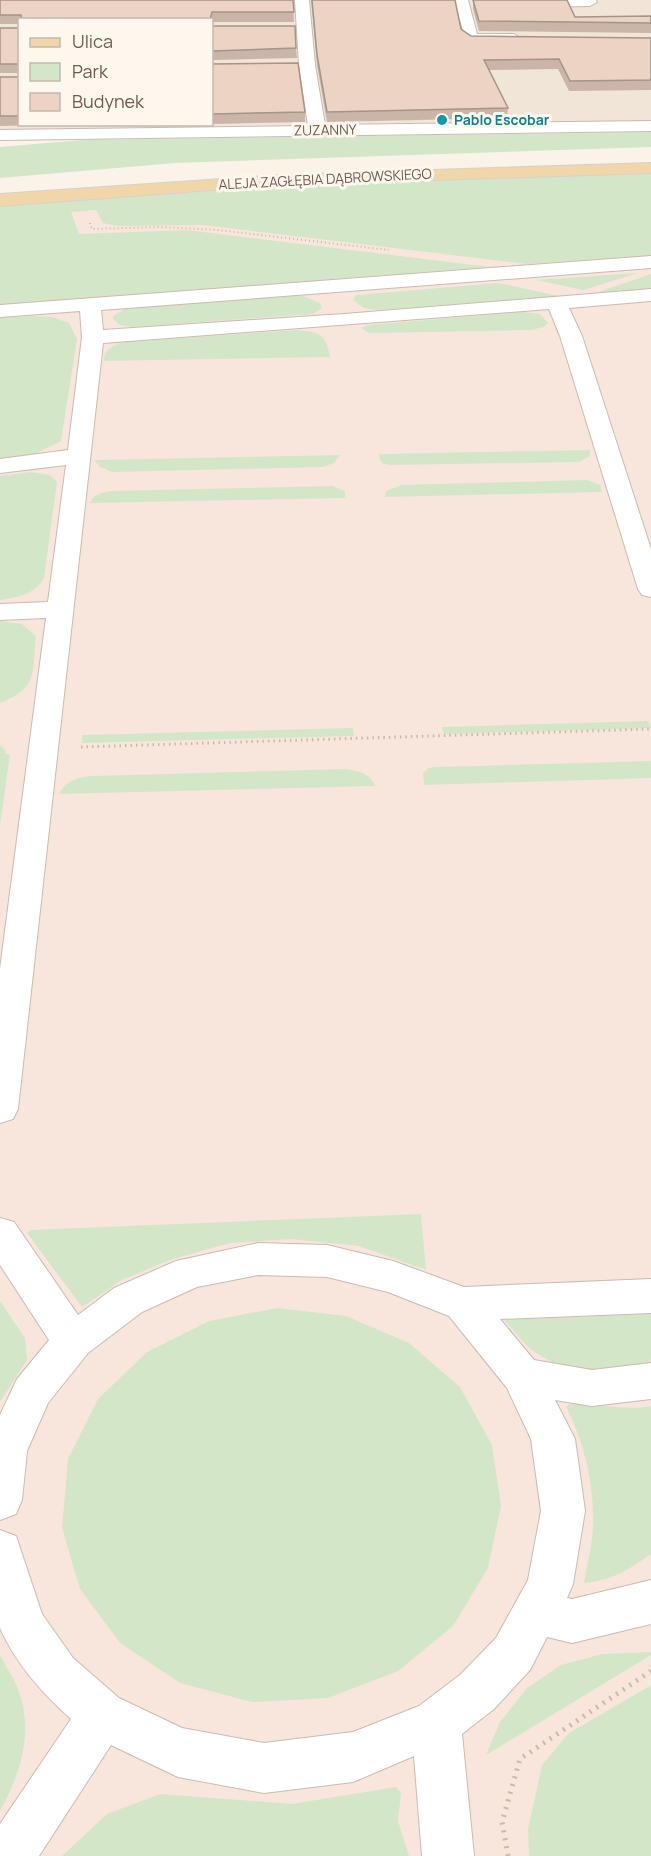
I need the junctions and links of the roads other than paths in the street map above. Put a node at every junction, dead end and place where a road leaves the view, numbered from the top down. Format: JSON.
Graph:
{"nodes":[{"id":1,"x":302,"y":0,"type":"edge"},
{"id":2,"x":510,"y":1,"type":"edge"},
{"id":3,"x":590,"y":1,"type":"edge"},
{"id":4,"x":462,"y":2,"type":"edge"},
{"id":5,"x":482,"y":3,"type":"edge"},
{"id":6,"x":596,"y":21,"type":"edge"},
{"id":7,"x":651,"y":126,"type":"edge"},
{"id":8,"x":317,"y":130,"type":"junction"},
{"id":9,"x":0,"y":135,"type":"edge"},
{"id":10,"x":651,"y":153,"type":"edge"},
{"id":11,"x":651,"y":168,"type":"edge"},
{"id":12,"x":0,"y":183,"type":"edge"},
{"id":13,"x":0,"y":200,"type":"edge"},
{"id":14,"x":651,"y":262,"type":"edge"},
{"id":15,"x":651,"y":295,"type":"edge"},
{"id":16,"x":556,"y":303,"type":"junction"},
{"id":17,"x":90,"y":305,"type":"junction"},
{"id":18,"x":0,"y":311,"type":"edge"},
{"id":19,"x":93,"y":337,"type":"junction"},
{"id":20,"x":77,"y":456,"type":"junction"},
{"id":21,"x":0,"y":466,"type":"edge"},
{"id":22,"x":651,"y":589,"type":"edge"},
{"id":23,"x":60,"y":609,"type":"junction"},
{"id":24,"x":0,"y":612,"type":"edge"},
{"id":25,"x":0,"y":1109,"type":"edge"},
{"id":26,"x":0,"y":1233,"type":"edge"},
{"id":27,"x":651,"y":1296,"type":"edge"},
{"id":28,"x":463,"y":1304,"type":"junction"},
{"id":29,"x":73,"y":1341,"type":"junction"},
{"id":30,"x":522,"y":1376,"type":"junction"},
{"id":31,"x":651,"y":1381,"type":"edge"},
{"id":32,"x":3,"y":1452,"type":"edge"},
{"id":33,"x":0,"y":1500,"type":"edge"},
{"id":34,"x":0,"y":1551,"type":"edge"},
{"id":35,"x":651,"y":1602,"type":"edge"},
{"id":36,"x":535,"y":1612,"type":"junction"},
{"id":37,"x":11,"y":1619,"type":"edge"},
{"id":38,"x":102,"y":1715,"type":"junction"},
{"id":39,"x":436,"y":1723,"type":"junction"},
{"id":40,"x":9,"y":1856,"type":"edge"},
{"id":41,"x":448,"y":1856,"type":"edge"}],
"edges":[{"from":1,"to":8,"type":"street"},
{"from":2,"to":3,"type":"street"},
{"from":2,"to":4,"type":"street"},
{"from":3,"to":6,"type":"street"},
{"from":4,"to":5,"type":"street"},
{"from":7,"to":8,"type":"street","name":"ZUZANNY"},
{"from":8,"to":9,"type":"street","name":"ZUZANNY"},
{"from":10,"to":12,"type":"main road","name":"ALEJA ZAGŁĘBIA DĄBROWSKIEGO"},
{"from":11,"to":13,"type":"main road","name":"ALEJA ZAGŁĘBIA DĄBROWSKIEGO"},
{"from":14,"to":17,"type":"street"},
{"from":15,"to":16,"type":"street"},
{"from":16,"to":19,"type":"street"},
{"from":16,"to":22,"type":"street"},
{"from":17,"to":18,"type":"street"},
{"from":17,"to":19,"type":"street"},
{"from":19,"to":20,"type":"street"},
{"from":20,"to":21,"type":"street"},
{"from":20,"to":23,"type":"street"},
{"from":23,"to":24,"type":"street"},
{"from":23,"to":25,"type":"street"},
{"from":26,"to":29,"type":"street"},
{"from":27,"to":28,"type":"street"},
{"from":28,"to":29,"type":"street"},
{"from":28,"to":30,"type":"street"},
{"from":29,"to":32,"type":"street"},
{"from":30,"to":31,"type":"street"},
{"from":30,"to":36,"type":"street"},
{"from":32,"to":33,"type":"street"},
{"from":34,"to":37,"type":"street"},
{"from":35,"to":36,"type":"street"},
{"from":36,"to":39,"type":"street"},
{"from":37,"to":38,"type":"street"},
{"from":38,"to":39,"type":"street"},
{"from":38,"to":40,"type":"street"},
{"from":39,"to":41,"type":"street"}]}
